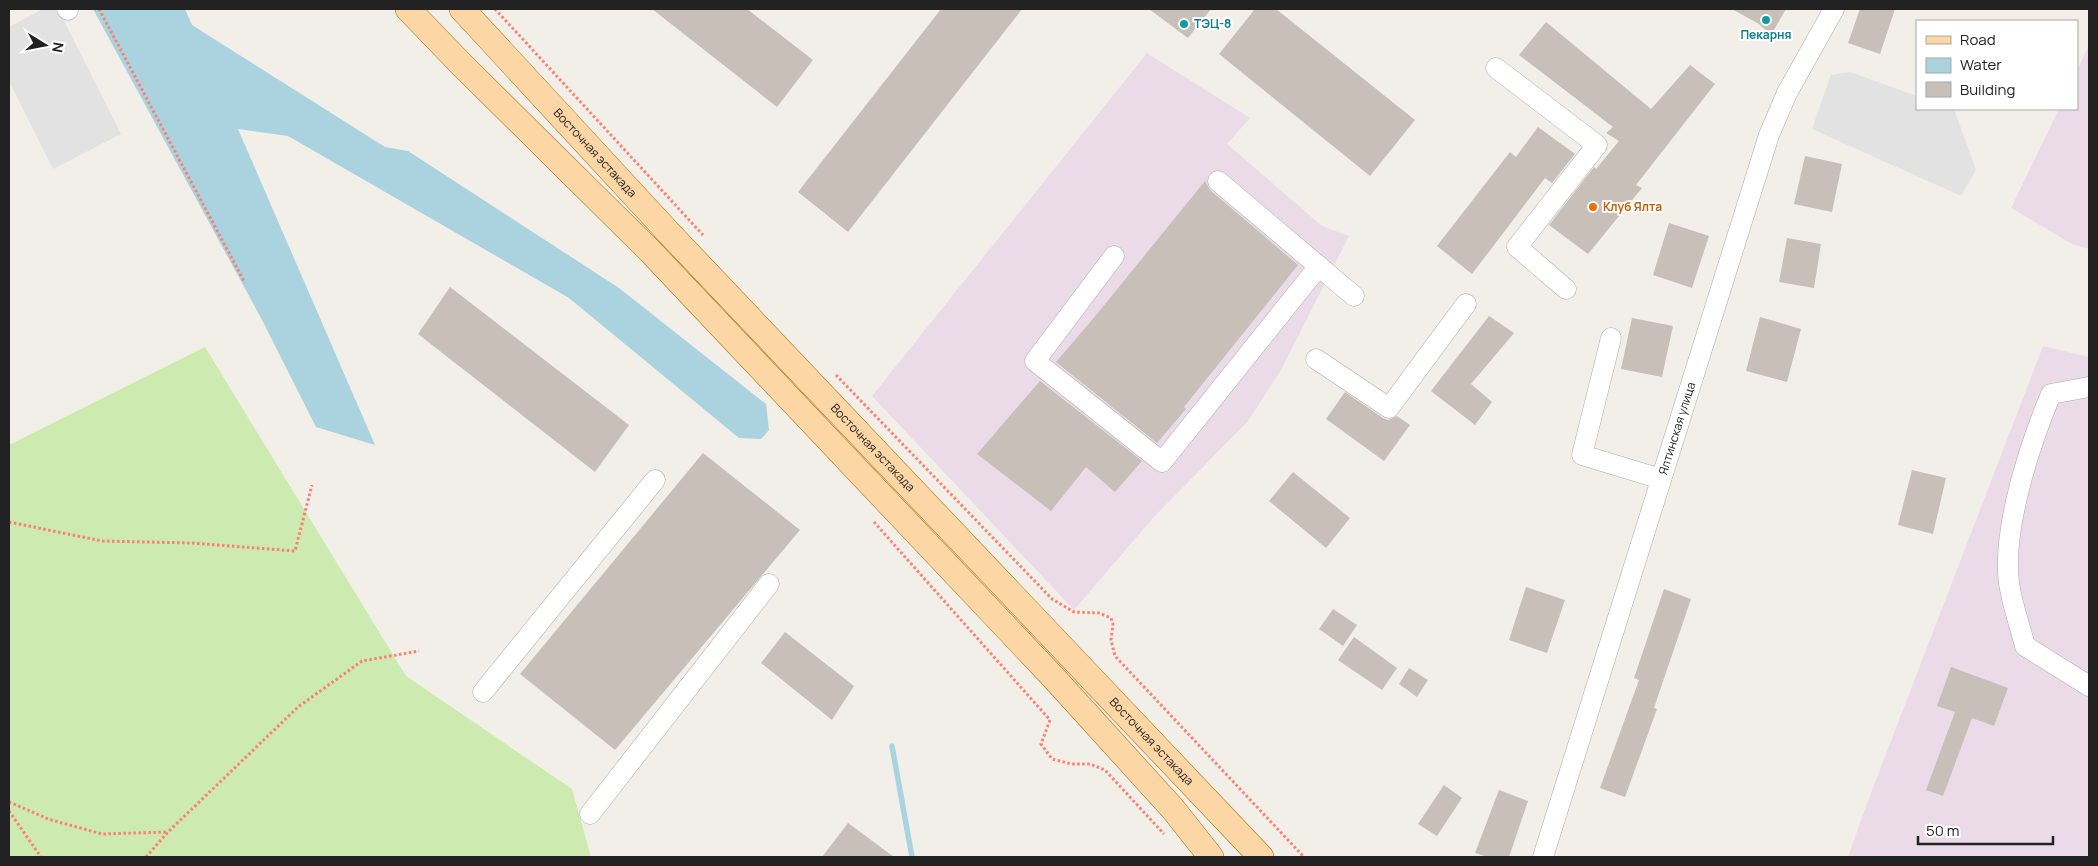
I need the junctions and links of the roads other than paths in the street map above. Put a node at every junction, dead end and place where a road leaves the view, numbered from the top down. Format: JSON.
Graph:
{"nodes":[{"id":1,"x":408,"y":9,"type":"edge"},
{"id":2,"x":462,"y":9,"type":"edge"},
{"id":3,"x":1834,"y":9,"type":"edge"},
{"id":4,"x":1496,"y":68,"type":"dead end"},
{"id":5,"x":1218,"y":181,"type":"dead end"},
{"id":6,"x":1114,"y":256,"type":"dead end"},
{"id":7,"x":1319,"y":266,"type":"junction"},
{"id":8,"x":1566,"y":289,"type":"dead end"},
{"id":9,"x":1354,"y":296,"type":"dead end"},
{"id":10,"x":1466,"y":304,"type":"dead end"},
{"id":11,"x":1611,"y":338,"type":"dead end"},
{"id":12,"x":1316,"y":358,"type":"dead end"},
{"id":13,"x":2089,"y":387,"type":"edge"},
{"id":14,"x":1661,"y":479,"type":"junction"},
{"id":15,"x":655,"y":480,"type":"dead end"},
{"id":16,"x":769,"y":584,"type":"dead end"},
{"id":17,"x":2089,"y":686,"type":"edge"},
{"id":18,"x":483,"y":692,"type":"dead end"},
{"id":19,"x":590,"y":814,"type":"dead end"},
{"id":20,"x":1211,"y":857,"type":"edge"},
{"id":21,"x":1261,"y":857,"type":"edge"},
{"id":22,"x":1543,"y":857,"type":"edge"}],
"edges":[{"from":1,"to":20,"type":"main road"},
{"from":2,"to":21,"type":"main road","name":"Восточная эстакада"},
{"from":3,"to":14,"type":"street","name":"Ялтинская улица"},
{"from":4,"to":8,"type":"street"},
{"from":5,"to":7,"type":"street"},
{"from":6,"to":7,"type":"street"},
{"from":7,"to":9,"type":"street"},
{"from":10,"to":12,"type":"street"},
{"from":11,"to":14,"type":"street"},
{"from":13,"to":17,"type":"street"},
{"from":14,"to":22,"type":"street","name":"Ялтинская улица"},
{"from":15,"to":18,"type":"street"},
{"from":16,"to":19,"type":"street"}]}
